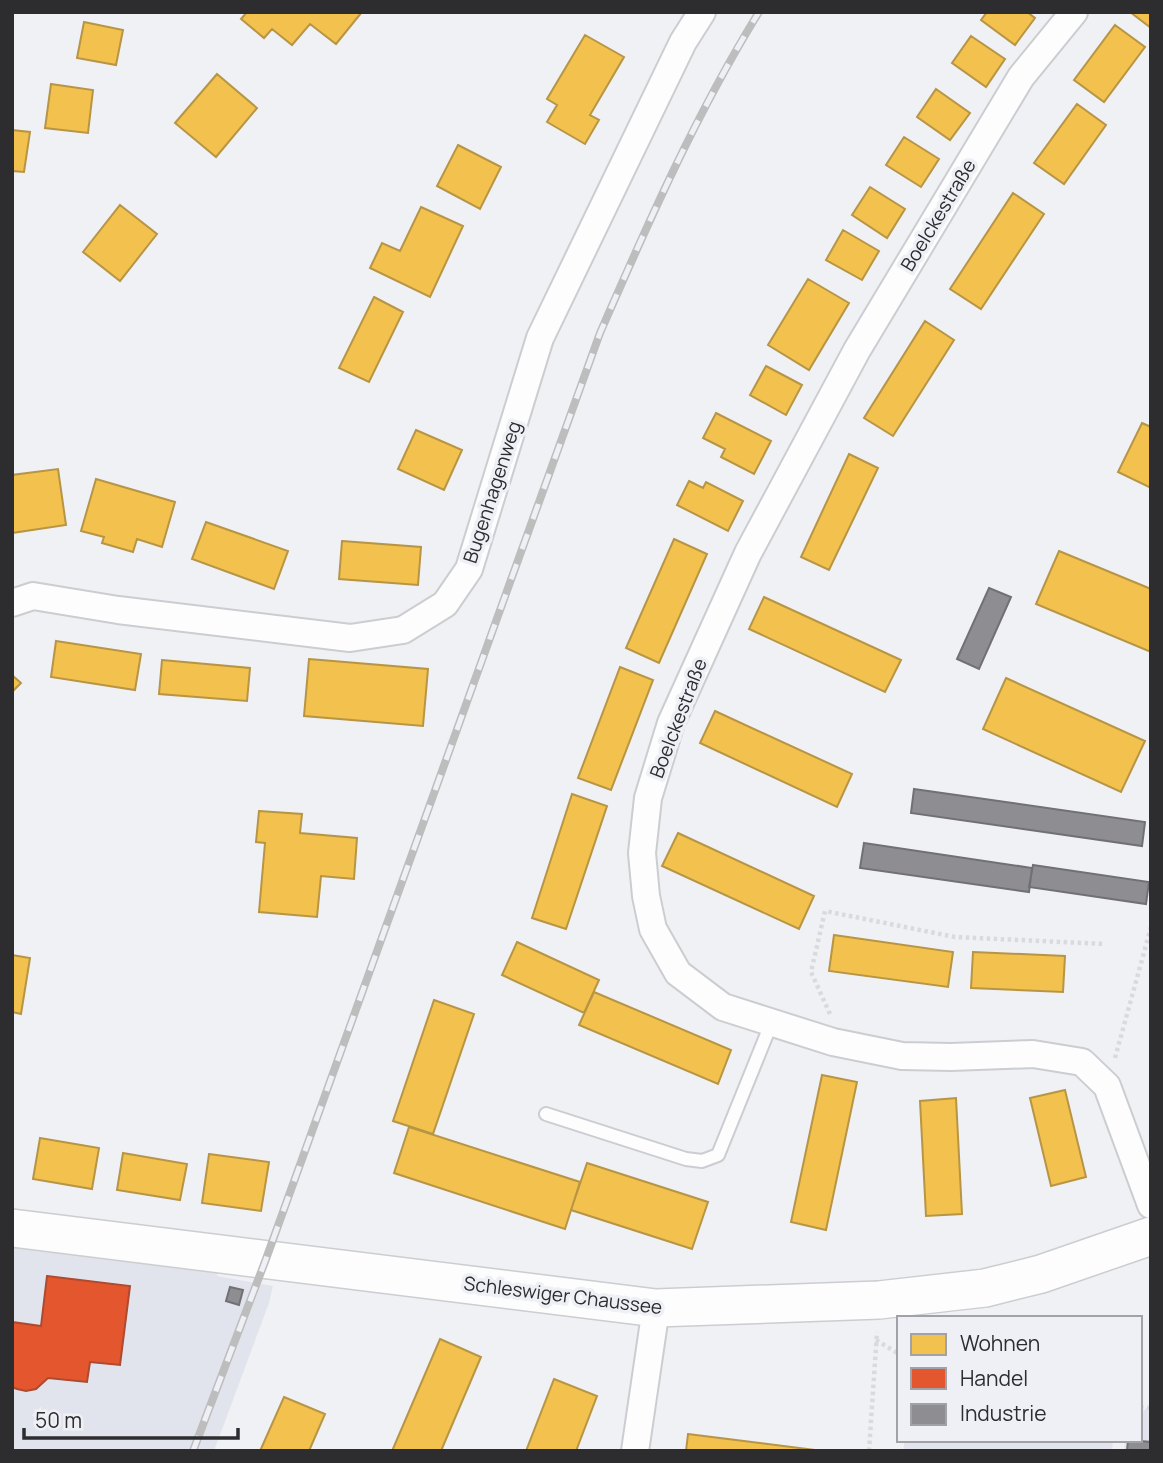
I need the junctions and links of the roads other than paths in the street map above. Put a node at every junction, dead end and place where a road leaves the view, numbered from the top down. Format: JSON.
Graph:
{"nodes":[{"id":1,"x":702,"y":12,"type":"edge"},
{"id":2,"x":1074,"y":12,"type":"edge"},
{"id":3,"x":12,"y":603,"type":"edge"},
{"id":4,"x":771,"y":1024,"type":"junction"},
{"id":5,"x":546,"y":1114,"type":"dead end"},
{"id":6,"x":1151,"y":1205,"type":"edge"},
{"id":7,"x":12,"y":1228,"type":"edge"},
{"id":8,"x":1151,"y":1236,"type":"edge"},
{"id":9,"x":656,"y":1308,"type":"junction"},
{"id":10,"x":635,"y":1451,"type":"edge"}],
"edges":[{"from":1,"to":3,"type":"street","name":"Bugenhagenweg"},
{"from":2,"to":4,"type":"street","name":"Boelckestraße"},
{"from":4,"to":5,"type":"lane"},
{"from":4,"to":6,"type":"street","name":"Boelckestraße"},
{"from":7,"to":9,"type":"main road","name":"Schleswiger Chaussee"},
{"from":8,"to":9,"type":"main road","name":"Schleswiger Chaussee"},
{"from":9,"to":10,"type":"street"}]}
